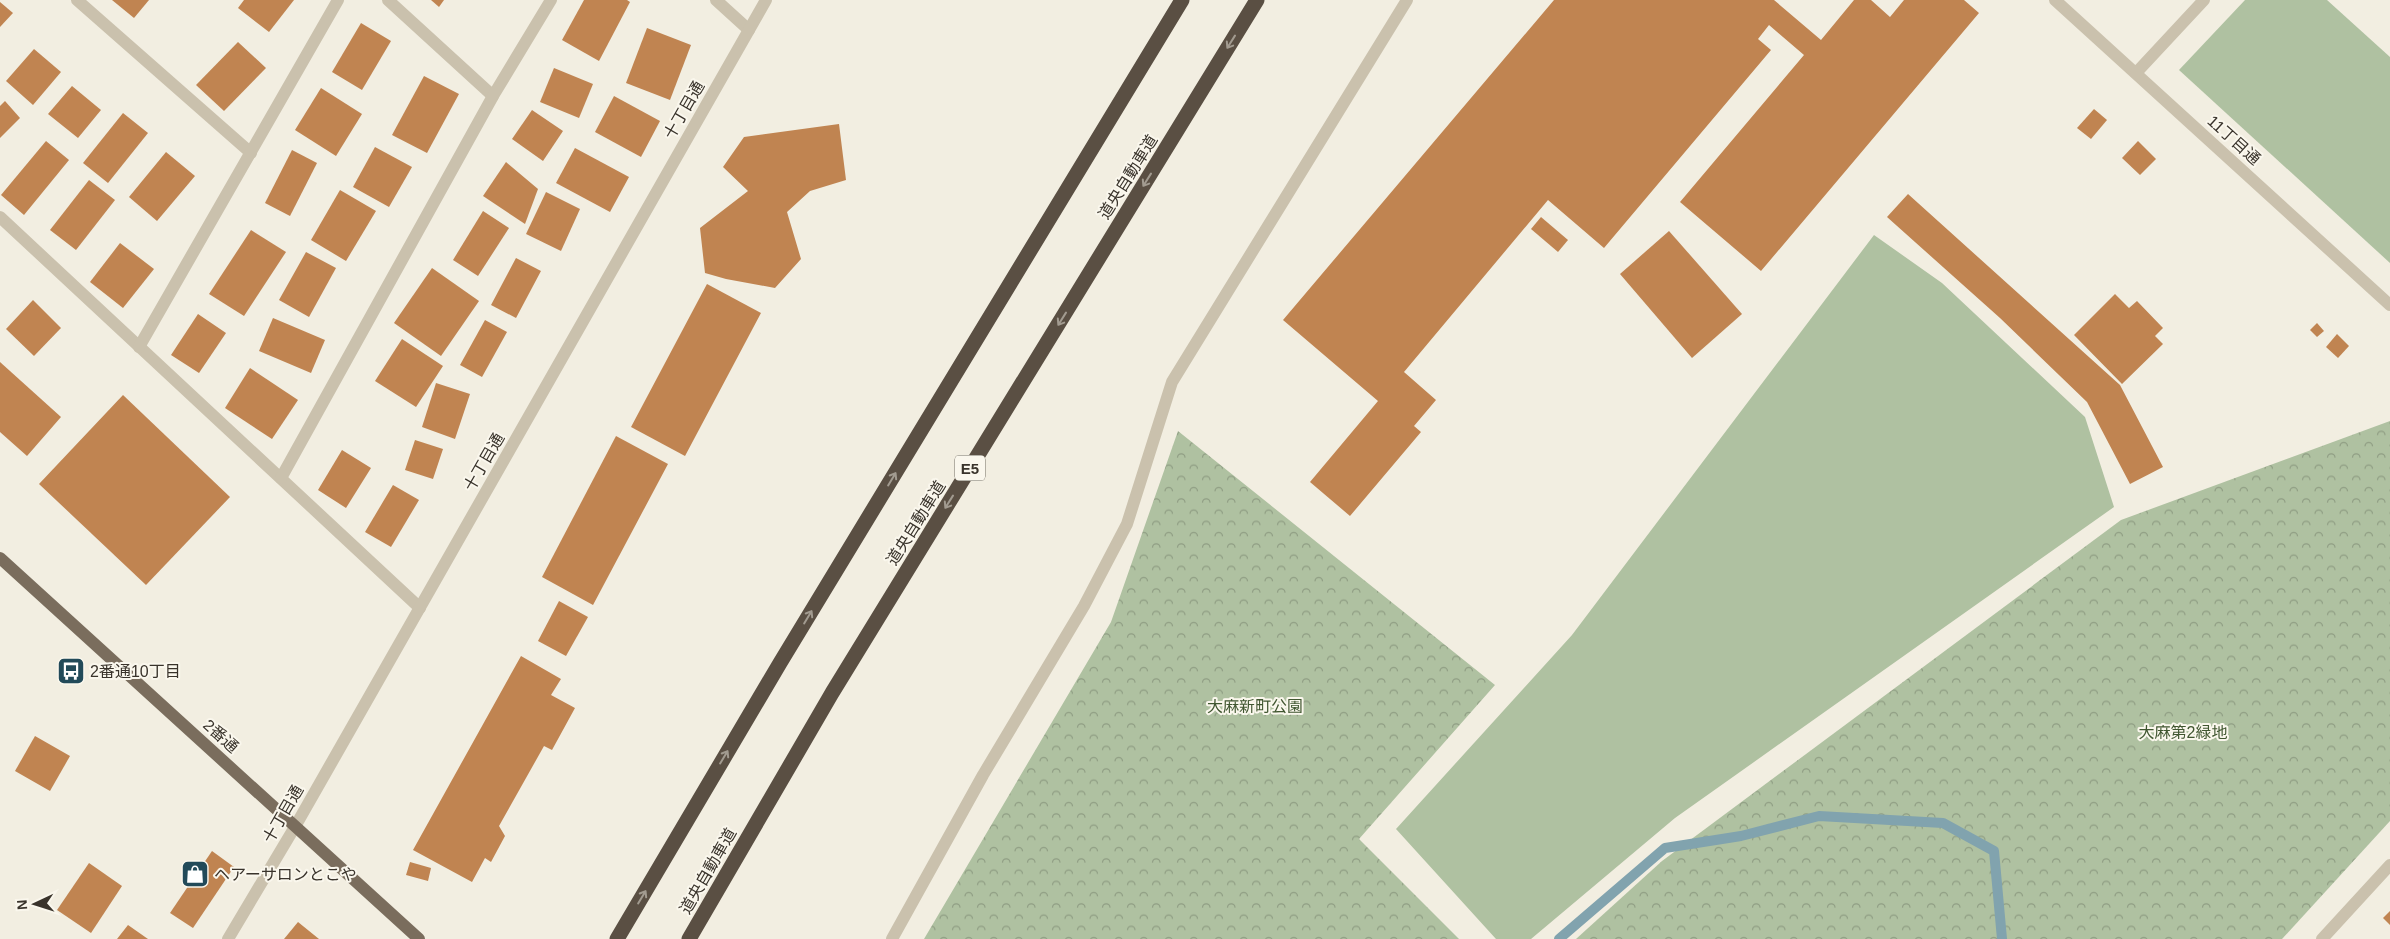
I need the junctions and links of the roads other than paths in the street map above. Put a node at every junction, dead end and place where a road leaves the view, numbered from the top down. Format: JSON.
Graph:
{"nodes":[{"id":1,"x":77,"y":0,"type":"edge"},
{"id":2,"x":338,"y":0,"type":"edge"},
{"id":3,"x":388,"y":0,"type":"edge"},
{"id":4,"x":551,"y":0,"type":"edge"},
{"id":5,"x":716,"y":0,"type":"edge"},
{"id":6,"x":766,"y":0,"type":"edge"},
{"id":7,"x":1182,"y":0,"type":"edge"},
{"id":8,"x":1257,"y":0,"type":"edge"},
{"id":9,"x":1407,"y":0,"type":"edge"},
{"id":10,"x":2055,"y":0,"type":"edge"},
{"id":11,"x":2204,"y":0,"type":"edge"},
{"id":12,"x":749,"y":30,"type":"junction"},
{"id":13,"x":2136,"y":73,"type":"junction"},
{"id":14,"x":493,"y":96,"type":"junction"},
{"id":15,"x":251,"y":153,"type":"junction"},
{"id":16,"x":0,"y":217,"type":"edge"},
{"id":17,"x":2390,"y":305,"type":"edge"},
{"id":18,"x":139,"y":347,"type":"junction"},
{"id":19,"x":281,"y":478,"type":"junction"},
{"id":20,"x":0,"y":558,"type":"edge"},
{"id":21,"x":420,"y":608,"type":"junction"},
{"id":22,"x":296,"y":825,"type":"junction"},
{"id":23,"x":2390,"y":865,"type":"edge"},
{"id":24,"x":228,"y":939,"type":"edge"},
{"id":25,"x":419,"y":939,"type":"edge"},
{"id":26,"x":617,"y":939,"type":"edge"},
{"id":27,"x":689,"y":939,"type":"edge"},
{"id":28,"x":892,"y":939,"type":"edge"},
{"id":29,"x":2322,"y":939,"type":"edge"}],
"edges":[{"from":1,"to":15,"type":"street"},
{"from":2,"to":15,"type":"street"},
{"from":3,"to":14,"type":"street"},
{"from":4,"to":14,"type":"street"},
{"from":5,"to":12,"type":"street"},
{"from":6,"to":12,"type":"street","name":"十丁目通"},
{"from":26,"to":7,"type":"highway","one_way":true},
{"from":8,"to":27,"type":"highway","name":"道央自動車道","number":"E5","one_way":true},
{"from":9,"to":28,"type":"street"},
{"from":10,"to":13,"type":"street","name":"11丁目通"},
{"from":11,"to":13,"type":"street"},
{"from":12,"to":21,"type":"street","name":"十丁目通"},
{"from":13,"to":17,"type":"street","name":"11丁目通"},
{"from":14,"to":19,"type":"street"},
{"from":15,"to":18,"type":"street"},
{"from":16,"to":18,"type":"street"},
{"from":18,"to":19,"type":"street"},
{"from":19,"to":21,"type":"street"},
{"from":20,"to":22,"type":"main road","name":"2番通"},
{"from":21,"to":22,"type":"street","name":"十丁目通"},
{"from":22,"to":24,"type":"street","name":"十丁目通"},
{"from":22,"to":25,"type":"main road","name":"2番通"},
{"from":23,"to":29,"type":"street"}]}
